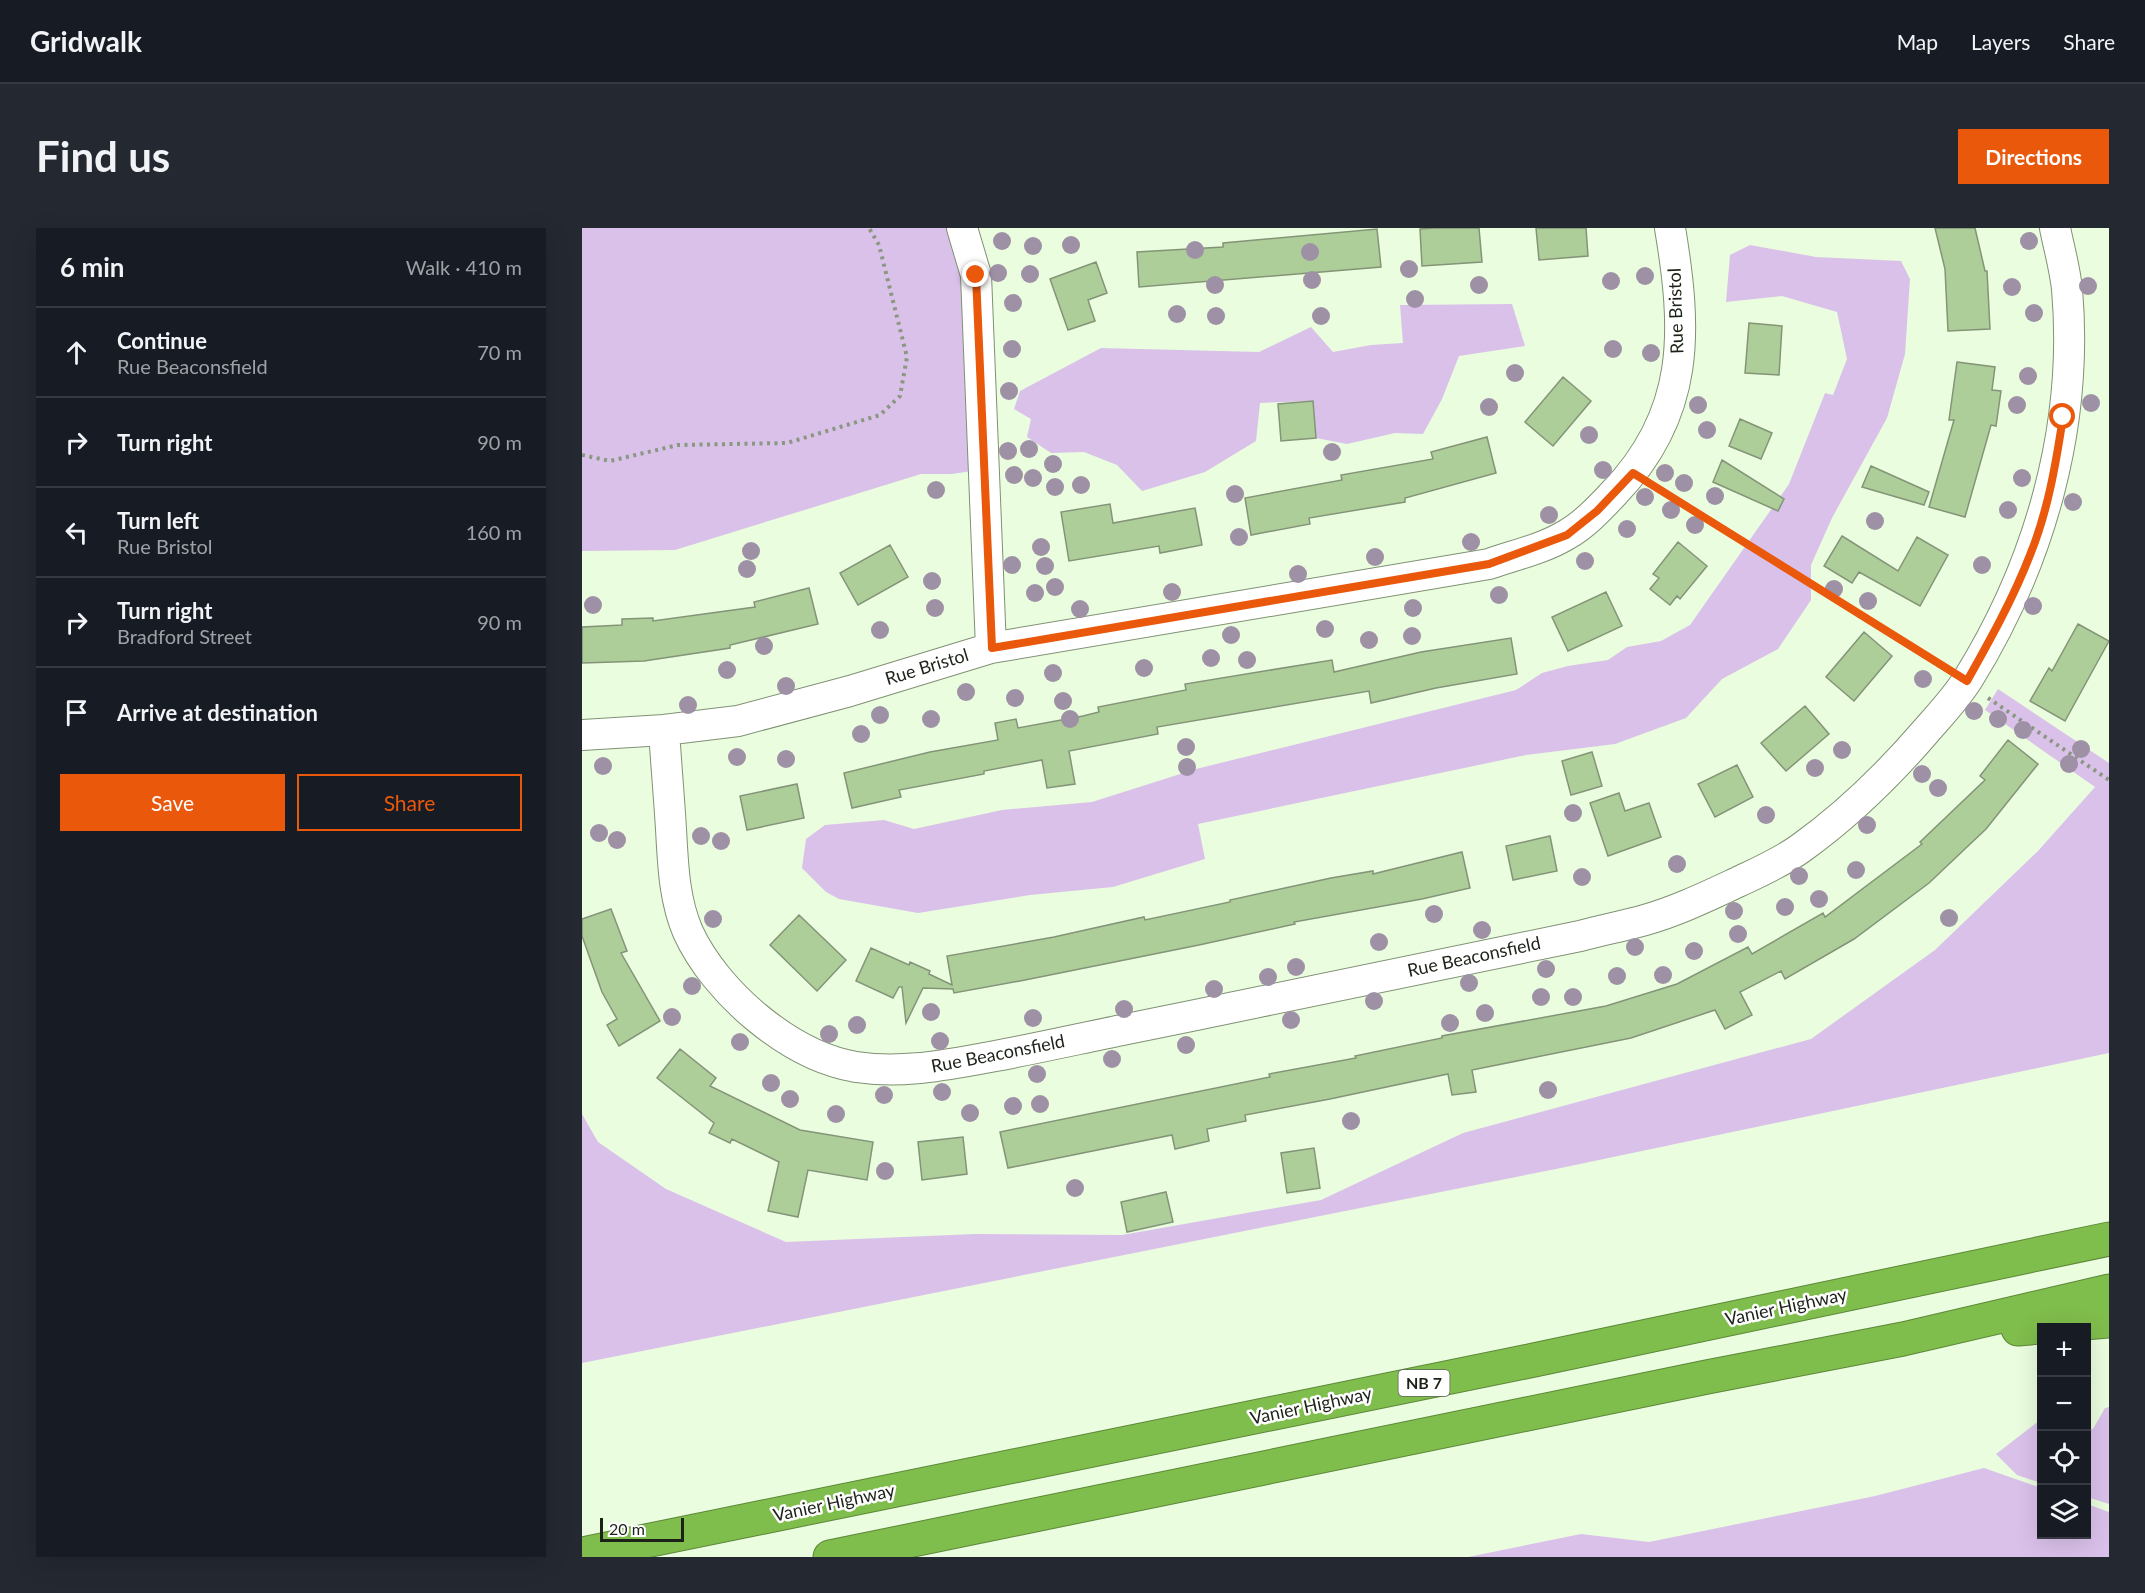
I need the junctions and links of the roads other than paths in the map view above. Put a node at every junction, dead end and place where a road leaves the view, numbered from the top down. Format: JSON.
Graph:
{"nodes":[{"id":1,"x":962,"y":228,"type":"edge"},
{"id":2,"x":1670,"y":228,"type":"edge"},
{"id":3,"x":2055,"y":228,"type":"edge"},
{"id":4,"x":992,"y":648,"type":"junction"},
{"id":5,"x":664,"y":730,"type":"junction"},
{"id":6,"x":582,"y":735,"type":"edge"},
{"id":7,"x":2109,"y":1239,"type":"edge"},
{"id":8,"x":2109,"y":1291,"type":"edge"},
{"id":9,"x":2109,"y":1321,"type":"edge"},
{"id":10,"x":1903,"y":1339,"type":"junction"},
{"id":11,"x":582,"y":1554,"type":"edge"},
{"id":12,"x":830,"y":1557,"type":"edge"}],
"edges":[{"from":1,"to":4,"type":"street"},
{"from":2,"to":4,"type":"street","name":"Rue Bristol"},
{"from":3,"to":5,"type":"street","name":"Rue Beaconsfield"},
{"from":4,"to":5,"type":"street","name":"Rue Bristol"},
{"from":5,"to":6,"type":"street","name":"Rue Bristol"},
{"from":7,"to":11,"type":"highway","name":"Vanier Highway","number":"NB 7"},
{"from":8,"to":10,"type":"highway"},
{"from":9,"to":10,"type":"highway"},
{"from":10,"to":12,"type":"highway"}]}
